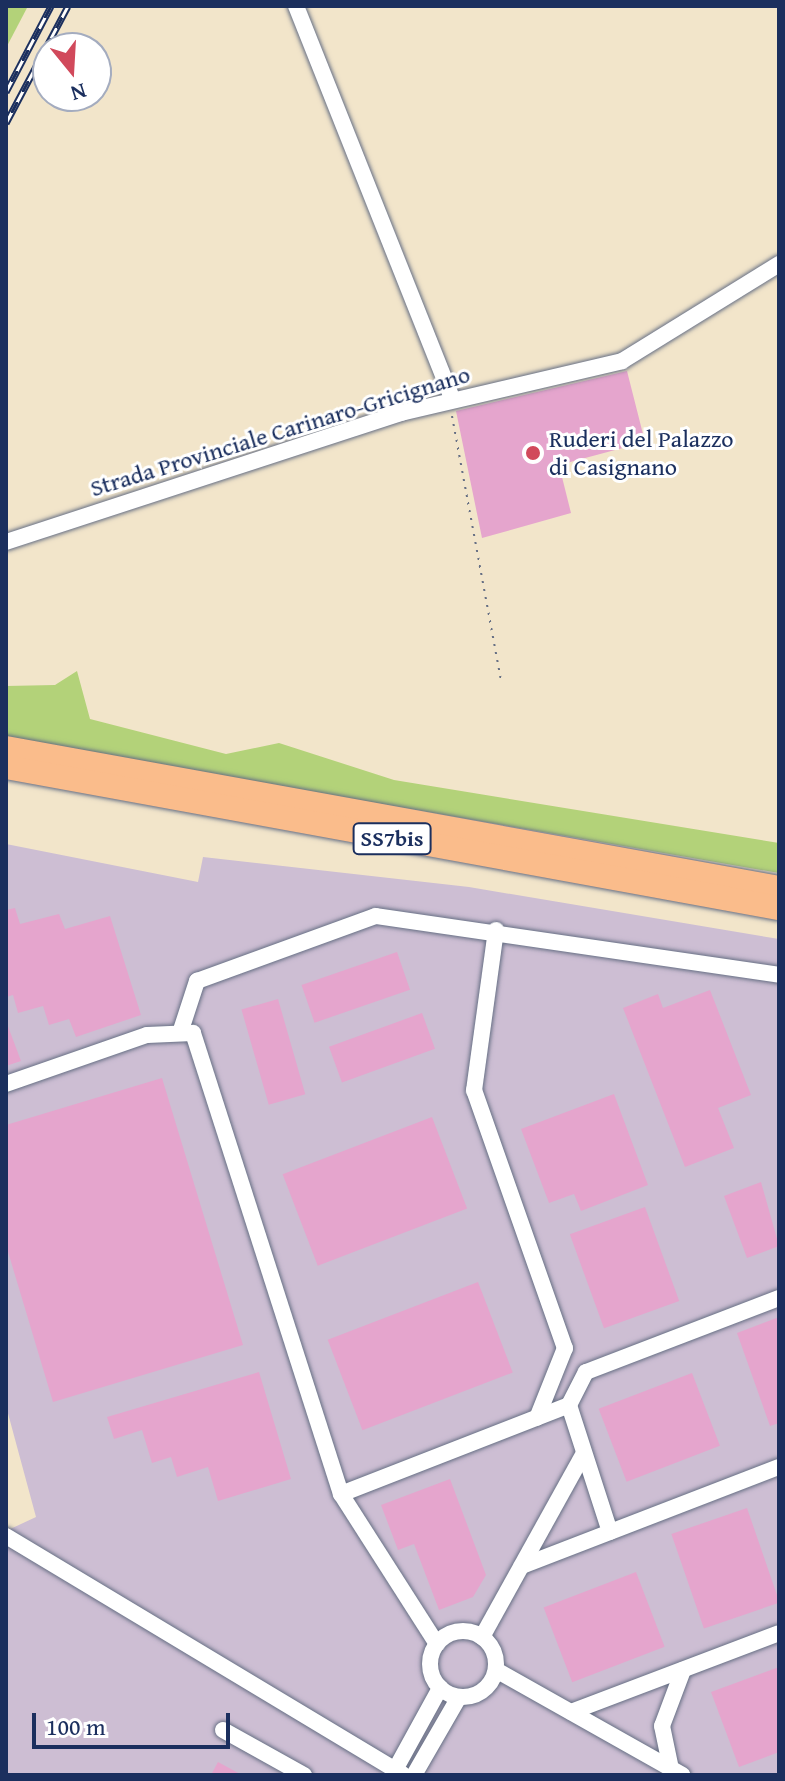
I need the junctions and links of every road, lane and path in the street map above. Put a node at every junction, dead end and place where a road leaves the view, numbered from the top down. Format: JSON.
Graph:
{"nodes":[{"id":1,"x":296,"y":6,"type":"edge"},
{"id":2,"x":779,"y":264,"type":"edge"},
{"id":3,"x":452,"y":399,"type":"junction"},
{"id":4,"x":6,"y":542,"type":"edge"},
{"id":5,"x":501,"y":680,"type":"dead end"},
{"id":6,"x":6,"y":748,"type":"edge"},
{"id":7,"x":6,"y":767,"type":"edge"},
{"id":8,"x":779,"y":888,"type":"edge"},
{"id":9,"x":779,"y":908,"type":"edge"},
{"id":10,"x":496,"y":930,"type":"junction"},
{"id":11,"x":779,"y":975,"type":"edge"},
{"id":12,"x":181,"y":1030,"type":"junction"},
{"id":13,"x":6,"y":1084,"type":"edge"},
{"id":14,"x":779,"y":1298,"type":"edge"},
{"id":15,"x":565,"y":1348,"type":"junction"},
{"id":16,"x":586,"y":1372,"type":"junction"},
{"id":17,"x":569,"y":1405,"type":"junction"},
{"id":18,"x":537,"y":1418,"type":"junction"},
{"id":19,"x":583,"y":1455,"type":"junction"},
{"id":20,"x":779,"y":1467,"type":"edge"},
{"id":21,"x":341,"y":1494,"type":"junction"},
{"id":22,"x":610,"y":1532,"type":"junction"},
{"id":23,"x":6,"y":1536,"type":"edge"},
{"id":24,"x":522,"y":1566,"type":"junction"},
{"id":25,"x":779,"y":1633,"type":"edge"},
{"id":26,"x":482,"y":1637,"type":"junction"},
{"id":27,"x":437,"y":1644,"type":"junction"},
{"id":28,"x":496,"y":1670,"type":"junction"},
{"id":29,"x":683,"y":1670,"type":"junction"},
{"id":30,"x":440,"y":1688,"type":"junction"},
{"id":31,"x":459,"y":1697,"type":"junction"},
{"id":32,"x":571,"y":1712,"type":"junction"},
{"id":33,"x":223,"y":1730,"type":"dead end"},
{"id":34,"x":677,"y":1772,"type":"edge"},
{"id":35,"x":399,"y":1773,"type":"edge"},
{"id":36,"x":304,"y":1775,"type":"edge"},
{"id":37,"x":414,"y":1775,"type":"edge"}],
"edges":[{"from":1,"to":3,"type":"street"},
{"from":2,"to":3,"type":"street","name":"Strada Provinciale Carinaro-Gricignano"},
{"from":3,"to":4,"type":"street","name":"Strada Provinciale Carinaro-Gricignano"},
{"from":3,"to":5,"type":"path"},
{"from":6,"to":8,"type":"highway","number":"SS7bis"},
{"from":7,"to":9,"type":"highway","number":"SS7bis"},
{"from":10,"to":11,"type":"street"},
{"from":10,"to":12,"type":"street"},
{"from":10,"to":15,"type":"street"},
{"from":12,"to":13,"type":"street"},
{"from":12,"to":21,"type":"street"},
{"from":14,"to":16,"type":"street"},
{"from":15,"to":16,"type":"street"},
{"from":15,"to":18,"type":"street"},
{"from":16,"to":17,"type":"street"},
{"from":17,"to":18,"type":"street"},
{"from":17,"to":19,"type":"street"},
{"from":18,"to":21,"type":"street"},
{"from":19,"to":22,"type":"street"},
{"from":19,"to":24,"type":"street"},
{"from":20,"to":22,"type":"street"},
{"from":21,"to":27,"type":"street"},
{"from":22,"to":24,"type":"street"},
{"from":23,"to":35,"type":"street"},
{"from":24,"to":26,"type":"street"},
{"from":25,"to":29,"type":"street"},
{"from":26,"to":27,"type":"street"},
{"from":26,"to":28,"type":"street"},
{"from":27,"to":30,"type":"street"},
{"from":28,"to":31,"type":"street"},
{"from":28,"to":32,"type":"street"},
{"from":29,"to":32,"type":"street"},
{"from":29,"to":34,"type":"street"},
{"from":30,"to":31,"type":"street"},
{"from":30,"to":35,"type":"street"},
{"from":31,"to":37,"type":"street"},
{"from":32,"to":34,"type":"street"},
{"from":33,"to":36,"type":"street"}]}
